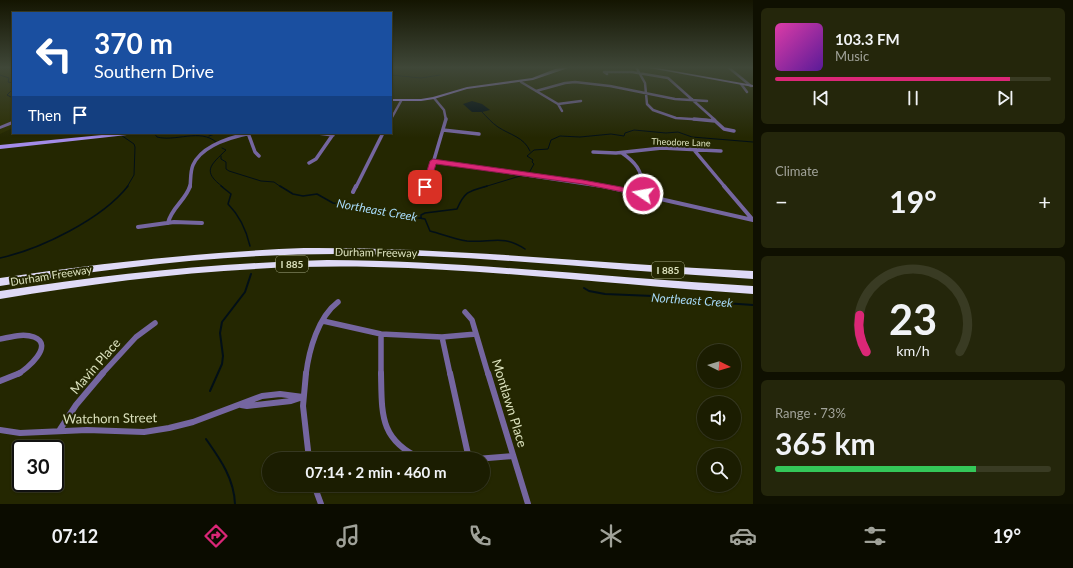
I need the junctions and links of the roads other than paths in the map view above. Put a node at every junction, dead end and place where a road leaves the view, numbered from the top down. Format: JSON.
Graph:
{"nodes":[{"id":1,"x":459,"y":91,"type":"edge"},
{"id":2,"x":536,"y":91,"type":"edge"},
{"id":3,"x":632,"y":91,"type":"edge"},
{"id":4,"x":682,"y":91,"type":"edge"},
{"id":5,"x":646,"y":93,"type":"junction"},
{"id":6,"x":434,"y":98,"type":"junction"},
{"id":7,"x":392,"y":100,"type":"edge"},
{"id":8,"x":401,"y":101,"type":"junction"},
{"id":9,"x":581,"y":101,"type":"dead end"},
{"id":10,"x":694,"y":101,"type":"junction"},
{"id":11,"x":707,"y":101,"type":"dead end"},
{"id":12,"x":558,"y":104,"type":"junction"},
{"id":13,"x":562,"y":111,"type":"dead end"},
{"id":14,"x":392,"y":117,"type":"edge"},
{"id":15,"x":716,"y":121,"type":"junction"},
{"id":16,"x":12,"y":122,"type":"edge"},
{"id":17,"x":0,"y":128,"type":"edge"},
{"id":18,"x":443,"y":130,"type":"junction"},
{"id":19,"x":734,"y":131,"type":"dead end"},
{"id":20,"x":126,"y":134,"type":"edge"},
{"id":21,"x":246,"y":134,"type":"edge"},
{"id":22,"x":249,"y":134,"type":"edge"},
{"id":23,"x":334,"y":134,"type":"edge"},
{"id":24,"x":382,"y":134,"type":"edge"},
{"id":25,"x":479,"y":134,"type":"dead end"},
{"id":26,"x":0,"y":147,"type":"edge"},
{"id":27,"x":694,"y":150,"type":"junction"},
{"id":28,"x":721,"y":151,"type":"dead end"},
{"id":29,"x":593,"y":152,"type":"dead end"},
{"id":30,"x":622,"y":153,"type":"junction"},
{"id":31,"x":259,"y":156,"type":"dead end"},
{"id":32,"x":433,"y":161,"type":"junction"},
{"id":33,"x":308,"y":162,"type":"dead end"},
{"id":34,"x":353,"y":192,"type":"dead end"},
{"id":35,"x":643,"y":194,"type":"junction"},
{"id":36,"x":422,"y":199,"type":"dead end"},
{"id":37,"x":753,"y":220,"type":"edge"},
{"id":38,"x":168,"y":223,"type":"junction"},
{"id":39,"x":202,"y":223,"type":"dead end"},
{"id":40,"x":138,"y":227,"type":"dead end"},
{"id":41,"x":753,"y":275,"type":"edge"},
{"id":42,"x":0,"y":282,"type":"edge"},
{"id":43,"x":753,"y":290,"type":"edge"},
{"id":44,"x":0,"y":295,"type":"edge"},
{"id":45,"x":338,"y":302,"type":"dead end"},
{"id":46,"x":465,"y":312,"type":"dead end"},
{"id":47,"x":323,"y":321,"type":"junction"},
{"id":48,"x":155,"y":323,"type":"dead end"},
{"id":49,"x":381,"y":334,"type":"junction"},
{"id":50,"x":476,"y":334,"type":"junction"},
{"id":51,"x":442,"y":337,"type":"junction"},
{"id":52,"x":1,"y":340,"type":"edge"},
{"id":53,"x":0,"y":381,"type":"edge"},
{"id":54,"x":303,"y":397,"type":"junction"},
{"id":55,"x":0,"y":430,"type":"edge"},
{"id":56,"x":59,"y":431,"type":"junction"},
{"id":57,"x":308,"y":452,"type":"edge"},
{"id":58,"x":408,"y":452,"type":"edge"},
{"id":59,"x":467,"y":452,"type":"edge"},
{"id":60,"x":513,"y":456,"type":"junction"},
{"id":61,"x":490,"y":458,"type":"edge"},
{"id":62,"x":317,"y":492,"type":"edge"},
{"id":63,"x":321,"y":504,"type":"edge"},
{"id":64,"x":528,"y":504,"type":"edge"}],
"edges":[{"from":1,"to":6,"type":"main road"},
{"from":2,"to":12,"type":"street"},
{"from":3,"to":5,"type":"street"},
{"from":4,"to":10,"type":"street"},
{"from":5,"to":10,"type":"street"},
{"from":5,"to":15,"type":"street"},
{"from":6,"to":8,"type":"main road"},
{"from":6,"to":18,"type":"street"},
{"from":7,"to":8,"type":"main road"},
{"from":8,"to":14,"type":"street"},
{"from":9,"to":12,"type":"street"},
{"from":10,"to":11,"type":"street"},
{"from":10,"to":15,"type":"street"},
{"from":12,"to":13,"type":"street"},
{"from":15,"to":19,"type":"street"},
{"from":16,"to":17,"type":"street"},
{"from":18,"to":25,"type":"street"},
{"from":18,"to":32,"type":"street"},
{"from":20,"to":26,"type":"main road"},
{"from":21,"to":38,"type":"street"},
{"from":22,"to":31,"type":"street"},
{"from":23,"to":33,"type":"street"},
{"from":24,"to":34,"type":"street"},
{"from":27,"to":28,"type":"street","name":"Theodore Lane"},
{"from":27,"to":30,"type":"street","name":"Theodore Lane"},
{"from":27,"to":37,"type":"street"},
{"from":29,"to":30,"type":"street","name":"Theodore Lane"},
{"from":30,"to":35,"type":"street"},
{"from":32,"to":35,"type":"street"},
{"from":32,"to":36,"type":"street"},
{"from":35,"to":37,"type":"street"},
{"from":38,"to":39,"type":"street"},
{"from":38,"to":40,"type":"street"},
{"from":41,"to":42,"type":"highway","name":"Durham Freeway","number":"I 885"},
{"from":43,"to":44,"type":"highway","name":"Durham Freeway","number":"I 885"},
{"from":45,"to":47,"type":"street"},
{"from":46,"to":50,"type":"street","name":"Montlawn Place"},
{"from":47,"to":49,"type":"street"},
{"from":47,"to":54,"type":"street"},
{"from":48,"to":56,"type":"street","name":"Mavin Place"},
{"from":49,"to":51,"type":"street"},
{"from":49,"to":58,"type":"street"},
{"from":50,"to":51,"type":"street"},
{"from":50,"to":60,"type":"street","name":"Montlawn Place"},
{"from":51,"to":59,"type":"street"},
{"from":52,"to":53,"type":"street"},
{"from":54,"to":56,"type":"street","name":"Watchorn Street"},
{"from":54,"to":57,"type":"street"},
{"from":55,"to":56,"type":"street","name":"Watchorn Street"},
{"from":60,"to":61,"type":"street"},
{"from":60,"to":64,"type":"street","name":"Montlawn Place"},
{"from":62,"to":63,"type":"street"}]}
